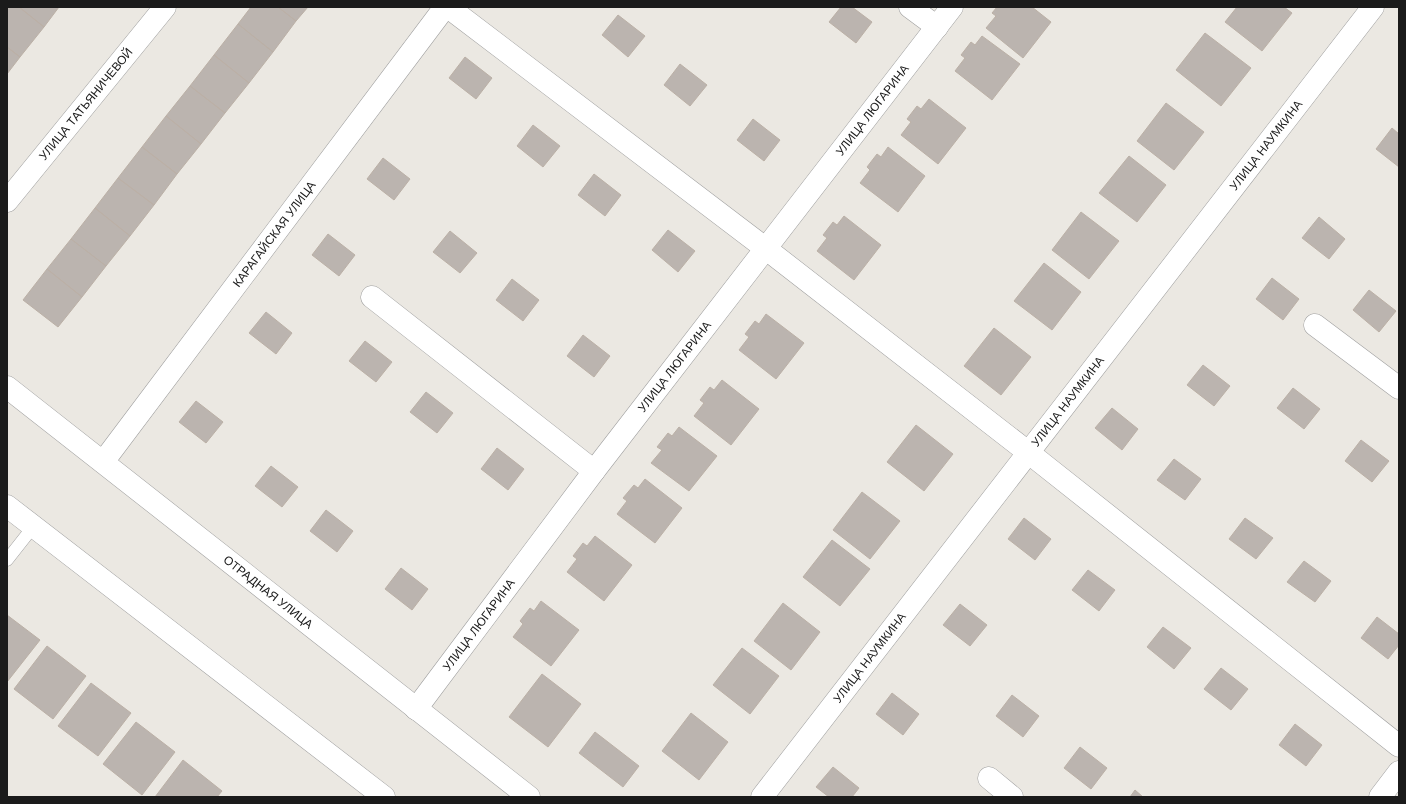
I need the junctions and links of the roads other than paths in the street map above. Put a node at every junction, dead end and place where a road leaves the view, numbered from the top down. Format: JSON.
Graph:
{"nodes":[{"id":1,"x":165,"y":7,"type":"edge"},
{"id":2,"x":445,"y":7,"type":"edge"},
{"id":3,"x":448,"y":7,"type":"edge"},
{"id":4,"x":910,"y":7,"type":"edge"},
{"id":5,"x":952,"y":7,"type":"edge"},
{"id":6,"x":1373,"y":7,"type":"edge"},
{"id":7,"x":937,"y":27,"type":"junction"},
{"id":8,"x":7,"y":202,"type":"edge"},
{"id":9,"x":765,"y":248,"type":"junction"},
{"id":10,"x":372,"y":297,"type":"dead end"},
{"id":11,"x":1315,"y":325,"type":"dead end"},
{"id":12,"x":7,"y":387,"type":"edge"},
{"id":13,"x":1399,"y":388,"type":"edge"},
{"id":14,"x":1029,"y":453,"type":"junction"},
{"id":15,"x":103,"y":462,"type":"junction"},
{"id":16,"x":594,"y":471,"type":"junction"},
{"id":17,"x":7,"y":506,"type":"edge"},
{"id":18,"x":33,"y":527,"type":"junction"},
{"id":19,"x":7,"y":560,"type":"edge"},
{"id":20,"x":416,"y":709,"type":"junction"},
{"id":21,"x":1399,"y":746,"type":"edge"},
{"id":22,"x":1399,"y":772,"type":"edge"},
{"id":23,"x":989,"y":778,"type":"dead end"},
{"id":24,"x":373,"y":794,"type":"edge"},
{"id":25,"x":529,"y":797,"type":"edge"},
{"id":26,"x":762,"y":797,"type":"edge"},
{"id":27,"x":1012,"y":797,"type":"edge"},
{"id":28,"x":1380,"y":797,"type":"edge"}],
"edges":[{"from":1,"to":8,"type":"street","name":"УЛИЦА ТАТЬЯНИЧЕВОЙ"},
{"from":2,"to":15,"type":"street","name":"КАРАГАЙСКАЯ УЛИЦА"},
{"from":3,"to":9,"type":"street"},
{"from":4,"to":7,"type":"street"},
{"from":5,"to":7,"type":"street","name":"УЛИЦА ЛЮГАРИНА"},
{"from":6,"to":14,"type":"street","name":"УЛИЦА НАУМКИНА"},
{"from":7,"to":9,"type":"street","name":"УЛИЦА ЛЮГАРИНА"},
{"from":9,"to":14,"type":"street"},
{"from":9,"to":16,"type":"street","name":"УЛИЦА ЛЮГАРИНА"},
{"from":10,"to":16,"type":"street"},
{"from":11,"to":13,"type":"street"},
{"from":12,"to":15,"type":"street","name":"ОТРАДНАЯ УЛИЦА"},
{"from":14,"to":21,"type":"street"},
{"from":14,"to":26,"type":"street","name":"УЛИЦА НАУМКИНА"},
{"from":15,"to":20,"type":"street","name":"ОТРАДНАЯ УЛИЦА"},
{"from":16,"to":20,"type":"street","name":"УЛИЦА ЛЮГАРИНА"},
{"from":17,"to":18,"type":"street"},
{"from":18,"to":19,"type":"lane"},
{"from":18,"to":24,"type":"street"},
{"from":20,"to":25,"type":"street","name":"ОТРАДНАЯ УЛИЦА"},
{"from":22,"to":28,"type":"street"},
{"from":23,"to":27,"type":"street"}]}
